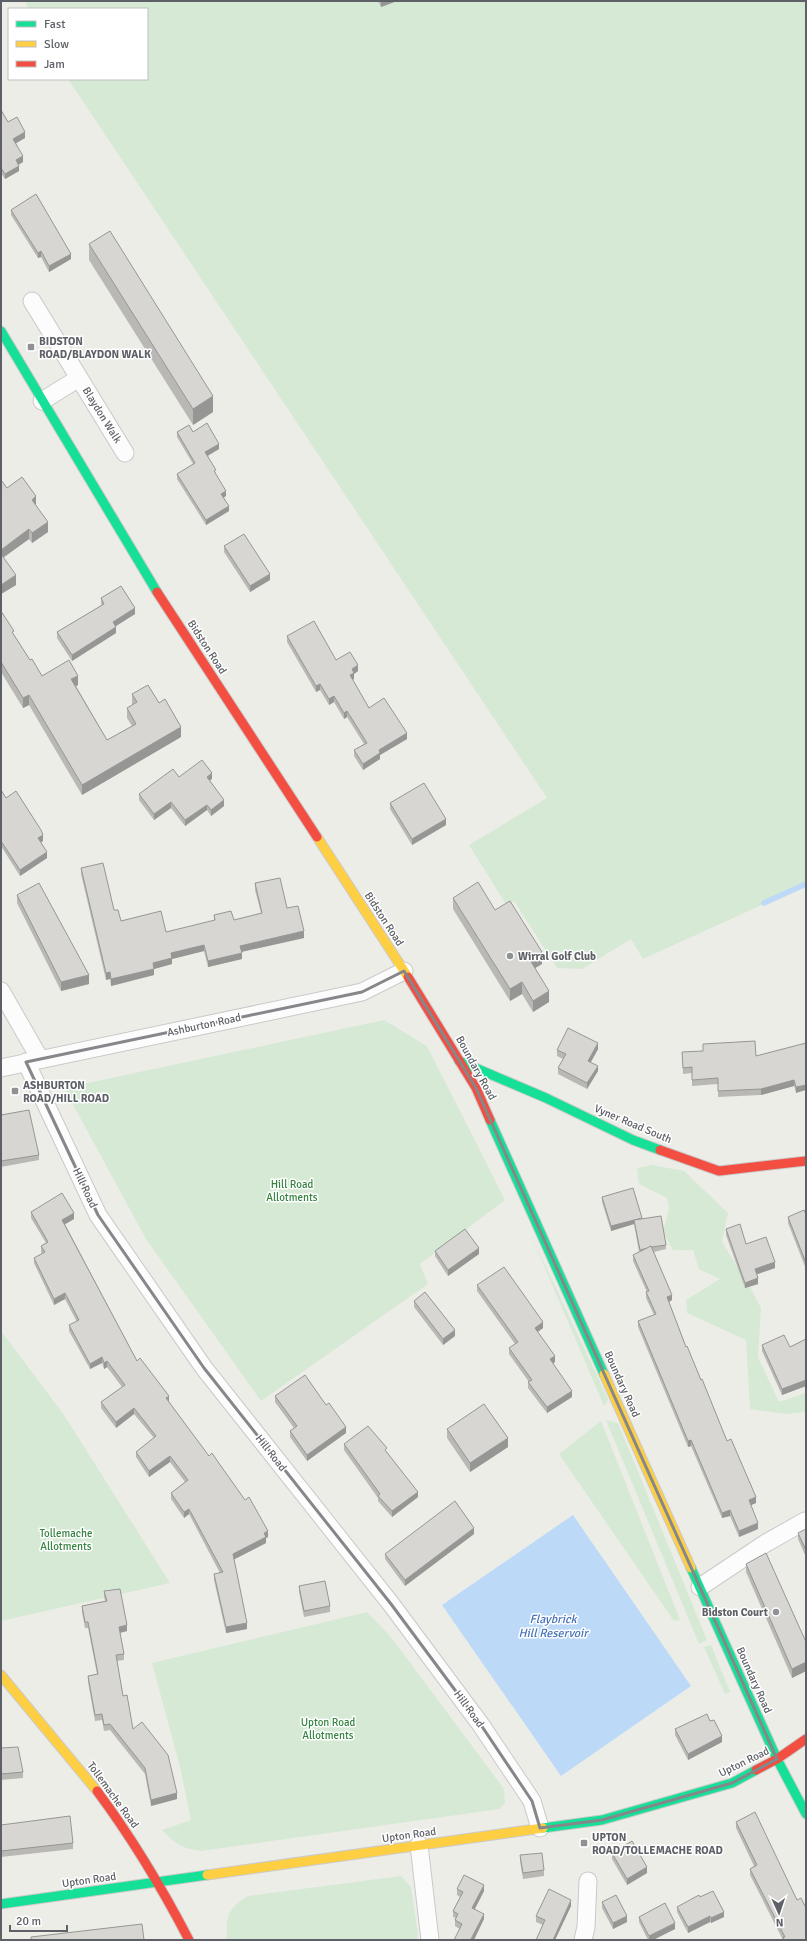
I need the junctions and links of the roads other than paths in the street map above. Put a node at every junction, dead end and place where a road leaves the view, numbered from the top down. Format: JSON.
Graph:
{"nodes":[{"id":1,"x":32,"y":301,"type":"dead end"},
{"id":2,"x":1,"y":331,"type":"edge"},
{"id":3,"x":79,"y":378,"type":"junction"},
{"id":4,"x":42,"y":401,"type":"junction"},
{"id":5,"x":125,"y":453,"type":"dead end"},
{"id":6,"x":404,"y":970,"type":"junction"},
{"id":7,"x":1,"y":991,"type":"edge"},
{"id":8,"x":33,"y":1061,"type":"junction"},
{"id":9,"x":459,"y":1061,"type":"junction"},
{"id":10,"x":1,"y":1068,"type":"edge"},
{"id":11,"x":806,"y":1161,"type":"edge"},
{"id":12,"x":805,"y":1521,"type":"edge"},
{"id":13,"x":700,"y":1588,"type":"junction"},
{"id":14,"x":1,"y":1675,"type":"edge"},
{"id":15,"x":806,"y":1739,"type":"edge"},
{"id":16,"x":777,"y":1759,"type":"junction"},
{"id":17,"x":806,"y":1814,"type":"edge"},
{"id":18,"x":540,"y":1828,"type":"junction"},
{"id":19,"x":419,"y":1845,"type":"junction"},
{"id":20,"x":588,"y":1881,"type":"dead end"},
{"id":21,"x":158,"y":1883,"type":"junction"},
{"id":22,"x":1,"y":1904,"type":"edge"},
{"id":23,"x":189,"y":1940,"type":"edge"},
{"id":24,"x":430,"y":1940,"type":"edge"},
{"id":25,"x":583,"y":1940,"type":"edge"}],
"edges":[{"from":1,"to":3,"type":"street","name":"Blaydon Walk"},
{"from":2,"to":4,"type":"main road","name":"Bidston Road"},
{"from":3,"to":4,"type":"street","name":"Blaydon Walk"},
{"from":3,"to":5,"type":"street","name":"Blaydon Walk"},
{"from":4,"to":6,"type":"main road","name":"Bidston Road"},
{"from":6,"to":8,"type":"street","name":"Ashburton Road"},
{"from":6,"to":9,"type":"main road","name":"Boundary Road"},
{"from":7,"to":8,"type":"street","name":"Hill Road"},
{"from":8,"to":10,"type":"street","name":"Ashburton Road"},
{"from":8,"to":18,"type":"street","name":"Hill Road"},
{"from":9,"to":11,"type":"main road","name":"Vyner Road South"},
{"from":9,"to":13,"type":"main road","name":"Boundary Road"},
{"from":12,"to":13,"type":"street"},
{"from":13,"to":16,"type":"main road","name":"Boundary Road"},
{"from":14,"to":21,"type":"main road","name":"Tollemache Road"},
{"from":15,"to":16,"type":"main road","name":"Upton Road"},
{"from":16,"to":17,"type":"main road","name":"Boundary Road"},
{"from":16,"to":18,"type":"main road","name":"Upton Road"},
{"from":18,"to":19,"type":"main road","name":"Upton Road"},
{"from":19,"to":21,"type":"main road","name":"Upton Road"},
{"from":19,"to":24,"type":"street"},
{"from":20,"to":25,"type":"street"},
{"from":21,"to":22,"type":"main road","name":"Upton Road"},
{"from":21,"to":23,"type":"main road","name":"Tollemache Road"}]}
